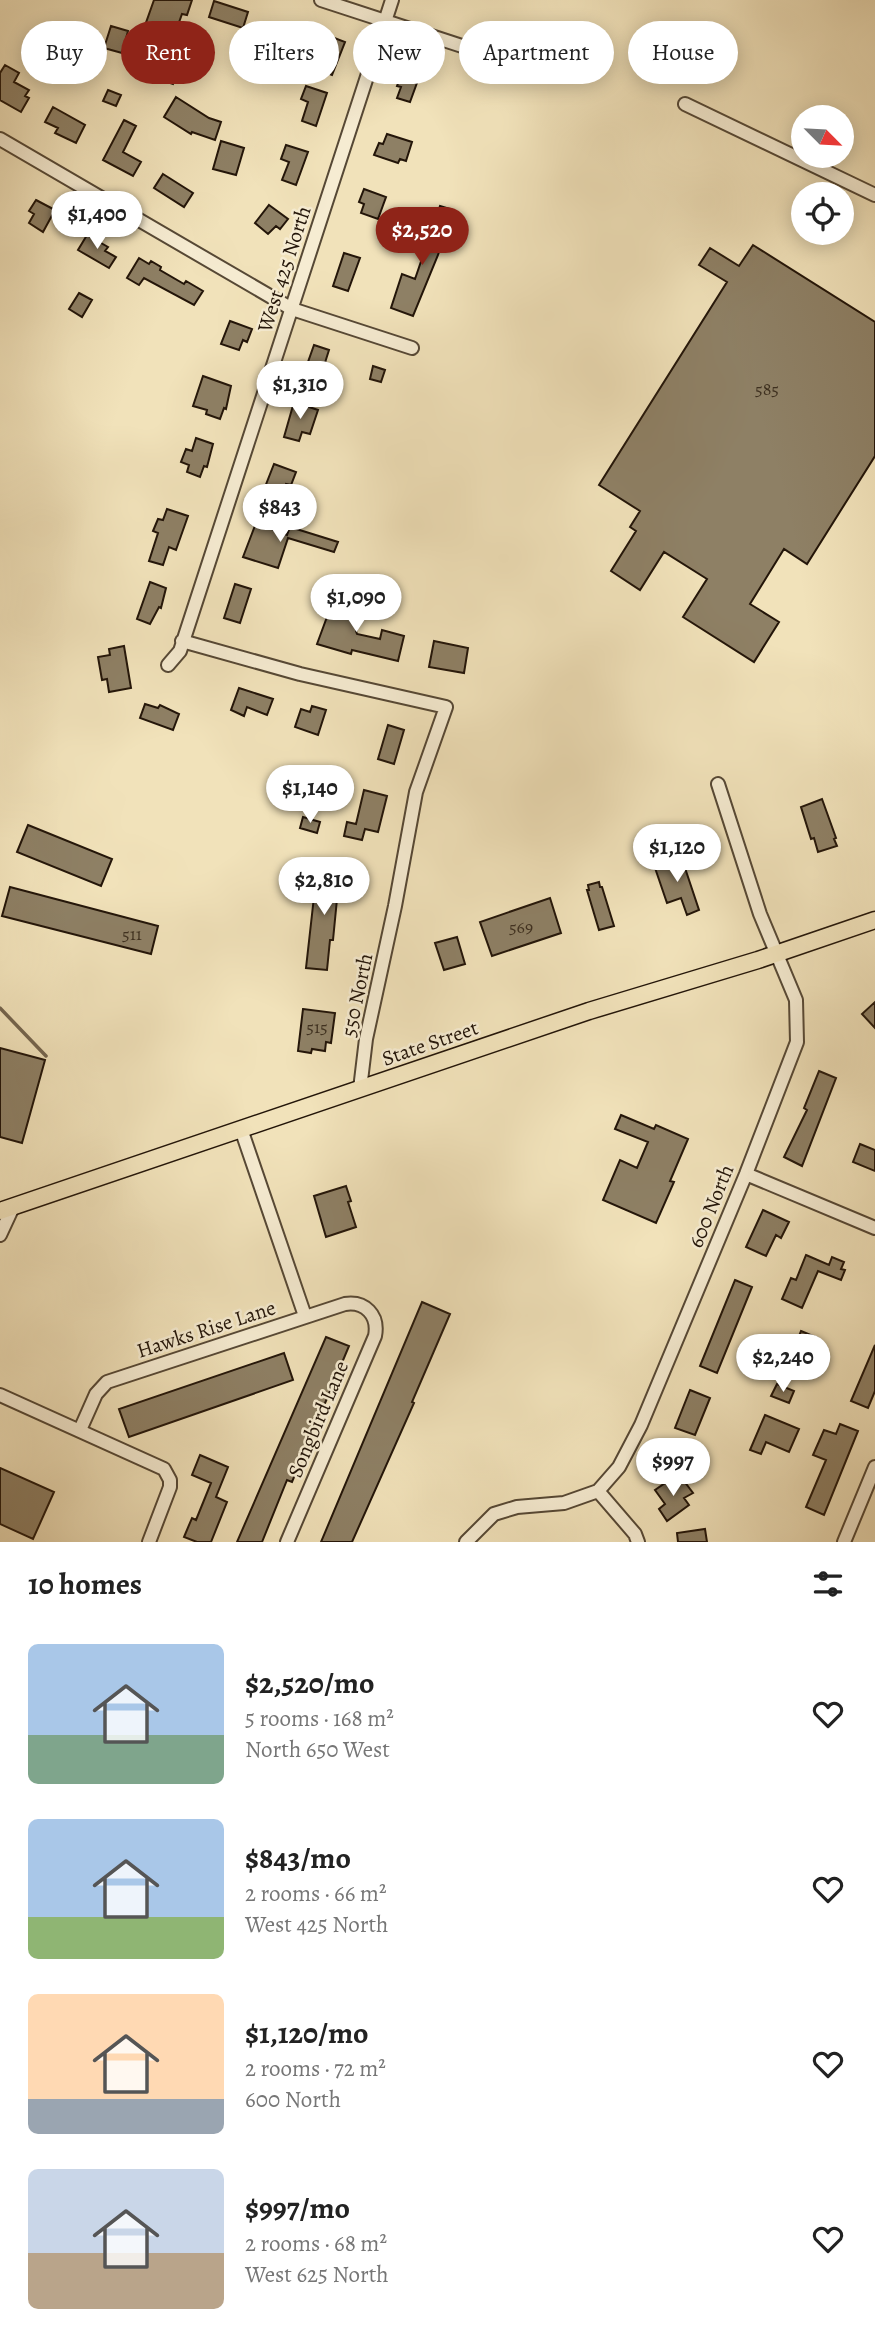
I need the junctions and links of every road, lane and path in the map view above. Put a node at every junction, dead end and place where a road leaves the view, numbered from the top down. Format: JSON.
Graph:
{"nodes":[{"id":1,"x":321,"y":0,"type":"edge"},
{"id":2,"x":392,"y":0,"type":"edge"},
{"id":3,"x":385,"y":21,"type":"joint"},
{"id":4,"x":365,"y":84,"type":"edge"},
{"id":5,"x":685,"y":104,"type":"dead end"},
{"id":6,"x":0,"y":139,"type":"edge"},
{"id":7,"x":875,"y":195,"type":"edge"},
{"id":8,"x":292,"y":309,"type":"junction"},
{"id":9,"x":412,"y":348,"type":"dead end"},
{"id":10,"x":182,"y":641,"type":"junction"},
{"id":11,"x":168,"y":665,"type":"dead end"},
{"id":12,"x":718,"y":783,"type":"dead end"},
{"id":13,"x":875,"y":920,"type":"edge"},
{"id":14,"x":775,"y":953,"type":"junction"},
{"id":15,"x":360,"y":1089,"type":"junction"},
{"id":16,"x":241,"y":1129,"type":"junction"},
{"id":17,"x":746,"y":1174,"type":"junction"},
{"id":18,"x":6,"y":1209,"type":"edge"},
{"id":19,"x":875,"y":1228,"type":"edge"},
{"id":20,"x":0,"y":1235,"type":"edge"},
{"id":21,"x":370,"y":1311,"type":"joint"},
{"id":22,"x":305,"y":1316,"type":"junction"},
{"id":23,"x":0,"y":1395,"type":"edge"},
{"id":24,"x":80,"y":1430,"type":"junction"},
{"id":25,"x":875,"y":1467,"type":"edge"},
{"id":26,"x":598,"y":1491,"type":"junction"},
{"id":27,"x":149,"y":1542,"type":"edge"},
{"id":28,"x":287,"y":1542,"type":"edge"},
{"id":29,"x":466,"y":1542,"type":"edge"},
{"id":30,"x":638,"y":1542,"type":"edge"},
{"id":31,"x":844,"y":1542,"type":"edge"}],
"edges":[{"from":1,"to":3,"type":"street"},
{"from":2,"to":3,"type":"street","name":"West 425 North"},
{"from":4,"to":8,"type":"street","name":"West 425 North"},
{"from":5,"to":7,"type":"street"},
{"from":6,"to":8,"type":"street"},
{"from":8,"to":9,"type":"street"},
{"from":8,"to":10,"type":"street","name":"West 425 North"},
{"from":10,"to":11,"type":"street","name":"West 425 North"},
{"from":10,"to":15,"type":"street","name":"550 North"},
{"from":12,"to":14,"type":"street","name":"600 North"},
{"from":13,"to":14,"type":"main road","name":"State Street"},
{"from":14,"to":15,"type":"main road","name":"State Street"},
{"from":14,"to":17,"type":"street","name":"600 North"},
{"from":15,"to":16,"type":"main road","name":"State Street"},
{"from":16,"to":18,"type":"main road","name":"State Street"},
{"from":16,"to":22,"type":"street"},
{"from":17,"to":19,"type":"street"},
{"from":17,"to":26,"type":"street","name":"600 North"},
{"from":18,"to":20,"type":"street"},
{"from":21,"to":22,"type":"street","name":"Hawks Rise Lane"},
{"from":21,"to":28,"type":"street","name":"Songbird Lane"},
{"from":22,"to":24,"type":"street","name":"Hawks Rise Lane"},
{"from":23,"to":24,"type":"street"},
{"from":24,"to":27,"type":"street"},
{"from":25,"to":31,"type":"street"},
{"from":26,"to":29,"type":"street"},
{"from":26,"to":30,"type":"street"}]}
